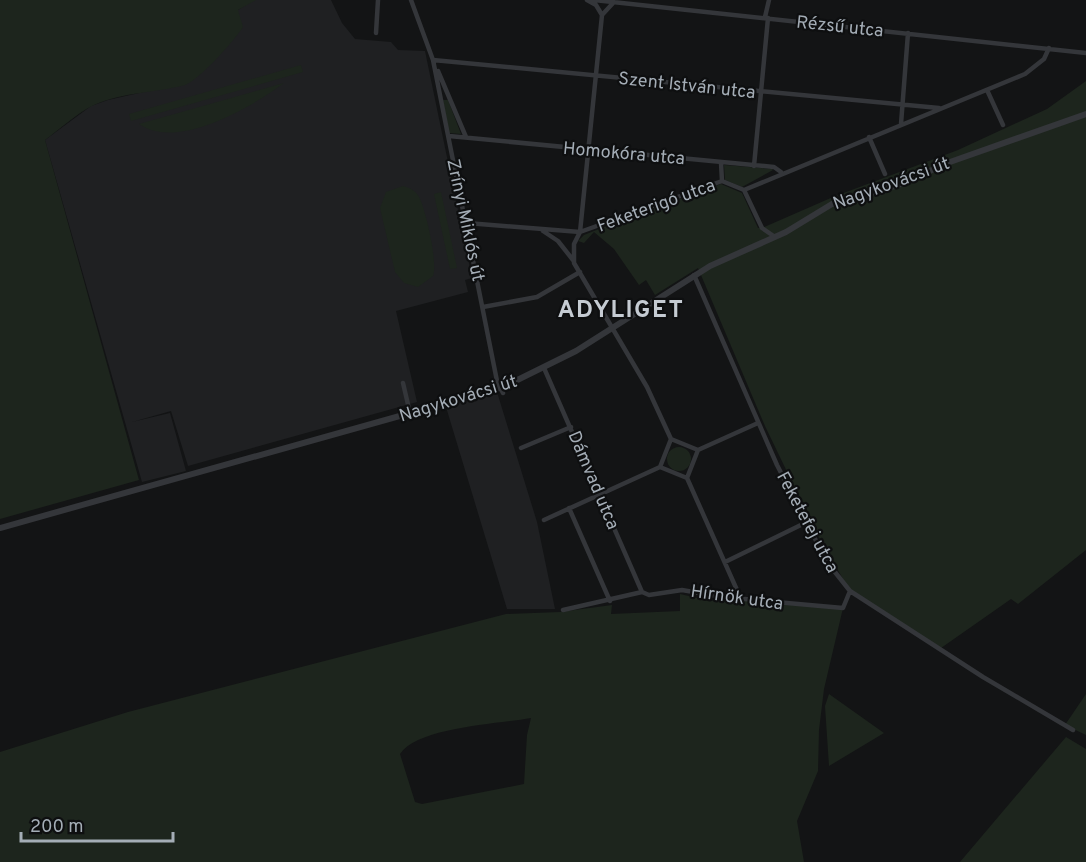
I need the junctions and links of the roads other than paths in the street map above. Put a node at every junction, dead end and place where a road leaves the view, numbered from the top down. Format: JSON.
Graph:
{"nodes":[{"id":1,"x":378,"y":0,"type":"edge"},
{"id":2,"x":411,"y":0,"type":"edge"},
{"id":3,"x":587,"y":0,"type":"edge"},
{"id":4,"x":594,"y":0,"type":"edge"},
{"id":5,"x":769,"y":0,"type":"edge"},
{"id":6,"x":619,"y":2,"type":"edge"},
{"id":7,"x":602,"y":15,"type":"junction"},
{"id":8,"x":767,"y":18,"type":"junction"},
{"id":9,"x":376,"y":33,"type":"dead end"},
{"id":10,"x":908,"y":33,"type":"junction"},
{"id":11,"x":1049,"y":48,"type":"junction"},
{"id":12,"x":1086,"y":53,"type":"edge"},
{"id":13,"x":433,"y":60,"type":"junction"},
{"id":14,"x":595,"y":76,"type":"junction"},
{"id":15,"x":987,"y":90,"type":"junction"},
{"id":16,"x":760,"y":92,"type":"junction"},
{"id":17,"x":902,"y":105,"type":"junction"},
{"id":18,"x":941,"y":108,"type":"junction"},
{"id":19,"x":1086,"y":114,"type":"edge"},
{"id":20,"x":901,"y":124,"type":"junction"},
{"id":21,"x":1002,"y":125,"type":"dead end"},
{"id":22,"x":448,"y":136,"type":"junction"},
{"id":23,"x":466,"y":137,"type":"junction"},
{"id":24,"x":869,"y":137,"type":"junction"},
{"id":25,"x":588,"y":150,"type":"junction"},
{"id":26,"x":721,"y":163,"type":"junction"},
{"id":27,"x":754,"y":166,"type":"junction"},
{"id":28,"x":781,"y":172,"type":"junction"},
{"id":29,"x":885,"y":174,"type":"dead end"},
{"id":30,"x":722,"y":181,"type":"junction"},
{"id":31,"x":744,"y":190,"type":"junction"},
{"id":32,"x":467,"y":223,"type":"junction"},
{"id":33,"x":540,"y":229,"type":"junction"},
{"id":34,"x":580,"y":232,"type":"junction"},
{"id":35,"x":775,"y":237,"type":"junction"},
{"id":36,"x":574,"y":263,"type":"junction"},
{"id":37,"x":580,"y":272,"type":"junction"},
{"id":38,"x":694,"y":275,"type":"junction"},
{"id":39,"x":483,"y":307,"type":"junction"},
{"id":40,"x":612,"y":326,"type":"junction"},
{"id":41,"x":544,"y":368,"type":"junction"},
{"id":42,"x":403,"y":382,"type":"dead end"},
{"id":43,"x":500,"y":387,"type":"junction"},
{"id":44,"x":410,"y":413,"type":"junction"},
{"id":45,"x":758,"y":423,"type":"junction"},
{"id":46,"x":571,"y":427,"type":"junction"},
{"id":47,"x":671,"y":439,"type":"junction"},
{"id":48,"x":521,"y":448,"type":"dead end"},
{"id":49,"x":698,"y":450,"type":"junction"},
{"id":50,"x":660,"y":467,"type":"junction"},
{"id":51,"x":687,"y":478,"type":"junction"},
{"id":52,"x":599,"y":494,"type":"junction"},
{"id":53,"x":569,"y":508,"type":"junction"},
{"id":54,"x":544,"y":520,"type":"dead end"},
{"id":55,"x":807,"y":522,"type":"junction"},
{"id":56,"x":0,"y":528,"type":"edge"},
{"id":57,"x":725,"y":562,"type":"junction"},
{"id":58,"x":850,"y":591,"type":"junction"},
{"id":59,"x":642,"y":592,"type":"junction"},
{"id":60,"x":741,"y":599,"type":"junction"},
{"id":61,"x":610,"y":601,"type":"junction"},
{"id":62,"x":563,"y":610,"type":"dead end"},
{"id":63,"x":1073,"y":730,"type":"dead end"}],
"edges":[{"from":1,"to":9,"type":"street"},
{"from":2,"to":13,"type":"street","name":"Zrínyi Miklós út"},
{"from":3,"to":7,"type":"street"},
{"from":4,"to":6,"type":"street","name":"Rézsű utca"},
{"from":5,"to":8,"type":"street"},
{"from":6,"to":7,"type":"street"},
{"from":6,"to":8,"type":"street","name":"Rézsű utca"},
{"from":7,"to":14,"type":"street"},
{"from":8,"to":10,"type":"street","name":"Rézsű utca"},
{"from":8,"to":16,"type":"street"},
{"from":10,"to":11,"type":"street","name":"Rézsű utca"},
{"from":10,"to":17,"type":"street"},
{"from":11,"to":12,"type":"street","name":"Rézsű utca"},
{"from":11,"to":15,"type":"street","name":"Feketerigó utca"},
{"from":13,"to":14,"type":"street","name":"Szent István utca"},
{"from":13,"to":22,"type":"street","name":"Zrínyi Miklós út"},
{"from":13,"to":23,"type":"street","name":"Zrínyi Miklós út"},
{"from":14,"to":16,"type":"street","name":"Szent István utca"},
{"from":14,"to":25,"type":"street"},
{"from":15,"to":18,"type":"street","name":"Feketerigó utca"},
{"from":15,"to":21,"type":"street"},
{"from":16,"to":17,"type":"street","name":"Szent István utca"},
{"from":16,"to":27,"type":"street"},
{"from":17,"to":18,"type":"street","name":"Szent István utca"},
{"from":17,"to":20,"type":"street"},
{"from":18,"to":20,"type":"street","name":"Feketerigó utca"},
{"from":19,"to":35,"type":"street","name":"Nagykovácsi út"},
{"from":20,"to":24,"type":"street","name":"Feketerigó utca"},
{"from":22,"to":23,"type":"street","name":"Homokóra utca"},
{"from":22,"to":32,"type":"street","name":"Zrínyi Miklós út"},
{"from":23,"to":25,"type":"street","name":"Homokóra utca"},
{"from":24,"to":28,"type":"street","name":"Feketerigó utca"},
{"from":24,"to":29,"type":"street"},
{"from":25,"to":26,"type":"street","name":"Homokóra utca"},
{"from":25,"to":34,"type":"street"},
{"from":26,"to":27,"type":"street","name":"Homokóra utca"},
{"from":26,"to":30,"type":"street"},
{"from":27,"to":28,"type":"street","name":"Homokóra utca"},
{"from":28,"to":31,"type":"street","name":"Feketerigó utca"},
{"from":30,"to":31,"type":"street","name":"Feketerigó utca"},
{"from":30,"to":34,"type":"street","name":"Feketerigó utca"},
{"from":31,"to":35,"type":"street"},
{"from":32,"to":33,"type":"street","name":"Feketerigó utca"},
{"from":32,"to":39,"type":"street","name":"Zrínyi Miklós út"},
{"from":33,"to":34,"type":"street","name":"Feketerigó utca"},
{"from":33,"to":36,"type":"street"},
{"from":34,"to":36,"type":"street"},
{"from":35,"to":38,"type":"street","name":"Nagykovácsi út"},
{"from":36,"to":37,"type":"street"},
{"from":37,"to":39,"type":"street"},
{"from":37,"to":40,"type":"street"},
{"from":38,"to":40,"type":"street","name":"Nagykovácsi út"},
{"from":38,"to":45,"type":"street","name":"Feketefej utca"},
{"from":39,"to":43,"type":"street","name":"Zrínyi Miklós út"},
{"from":40,"to":41,"type":"street","name":"Nagykovácsi út"},
{"from":40,"to":47,"type":"street"},
{"from":41,"to":43,"type":"street","name":"Nagykovácsi út"},
{"from":41,"to":46,"type":"street","name":"Dámvad utca"},
{"from":42,"to":44,"type":"street"},
{"from":43,"to":44,"type":"street","name":"Nagykovácsi út"},
{"from":44,"to":56,"type":"street","name":"Nagykovácsi út"},
{"from":45,"to":49,"type":"street"},
{"from":45,"to":55,"type":"street","name":"Feketefej utca"},
{"from":46,"to":48,"type":"street"},
{"from":46,"to":52,"type":"street","name":"Dámvad utca"},
{"from":47,"to":49,"type":"street"},
{"from":47,"to":50,"type":"street"},
{"from":49,"to":51,"type":"street"},
{"from":50,"to":51,"type":"street"},
{"from":50,"to":52,"type":"street"},
{"from":51,"to":57,"type":"street"},
{"from":52,"to":53,"type":"street"},
{"from":52,"to":59,"type":"street","name":"Dámvad utca"},
{"from":53,"to":54,"type":"street"},
{"from":53,"to":61,"type":"street"},
{"from":55,"to":57,"type":"street"},
{"from":55,"to":58,"type":"street","name":"Feketefej utca"},
{"from":57,"to":60,"type":"street"},
{"from":58,"to":60,"type":"street","name":"Hírnök utca"},
{"from":58,"to":63,"type":"street","name":"Feketefej utca"},
{"from":59,"to":60,"type":"street","name":"Hírnök utca"},
{"from":59,"to":61,"type":"street","name":"Hírnök utca"},
{"from":61,"to":62,"type":"street","name":"Hírnök utca"}]}
